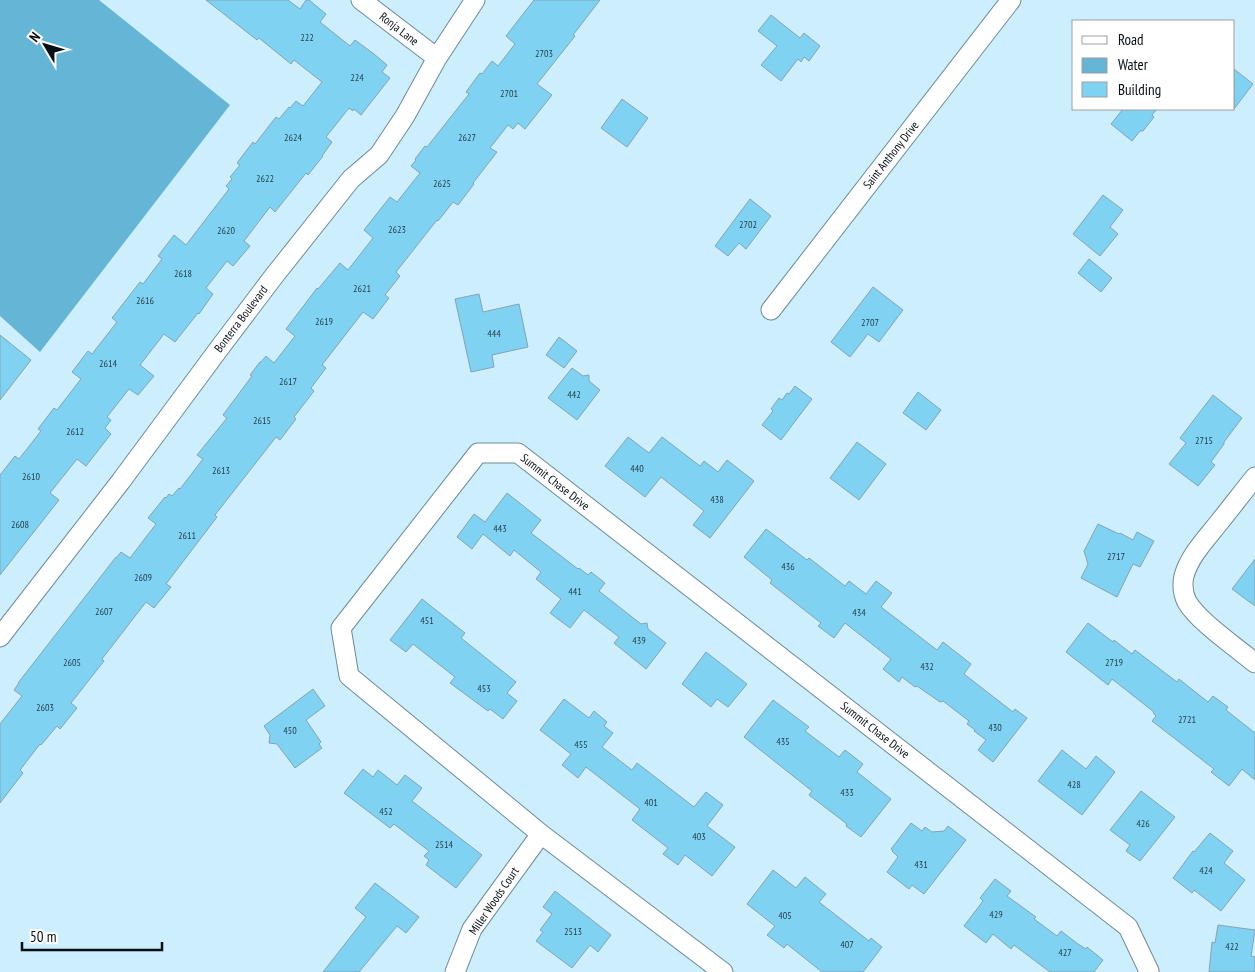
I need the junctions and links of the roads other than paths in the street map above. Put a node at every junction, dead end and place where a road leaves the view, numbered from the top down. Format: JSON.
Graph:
{"nodes":[{"id":1,"x":361,"y":0,"type":"edge"},
{"id":2,"x":475,"y":0,"type":"edge"},
{"id":3,"x":1011,"y":0,"type":"edge"},
{"id":4,"x":437,"y":58,"type":"junction"},
{"id":5,"x":771,"y":310,"type":"dead end"},
{"id":6,"x":1255,"y":477,"type":"edge"},
{"id":7,"x":0,"y":637,"type":"edge"},
{"id":8,"x":1255,"y":663,"type":"edge"},
{"id":9,"x":540,"y":834,"type":"junction"},
{"id":10,"x":455,"y":972,"type":"edge"},
{"id":11,"x":723,"y":972,"type":"edge"},
{"id":12,"x":1148,"y":972,"type":"edge"}],
"edges":[{"from":1,"to":4,"type":"street","name":"Ronja Lane"},
{"from":2,"to":4,"type":"street","name":"Bonterra Boulevard"},
{"from":3,"to":5,"type":"street","name":"Saint Anthony Drive"},
{"from":4,"to":7,"type":"street","name":"Bonterra Boulevard"},
{"from":6,"to":8,"type":"street"},
{"from":9,"to":10,"type":"street","name":"Miller Woods Court"},
{"from":9,"to":11,"type":"street","name":"Summit Chase Drive"},
{"from":9,"to":12,"type":"street","name":"Summit Chase Drive"}]}
